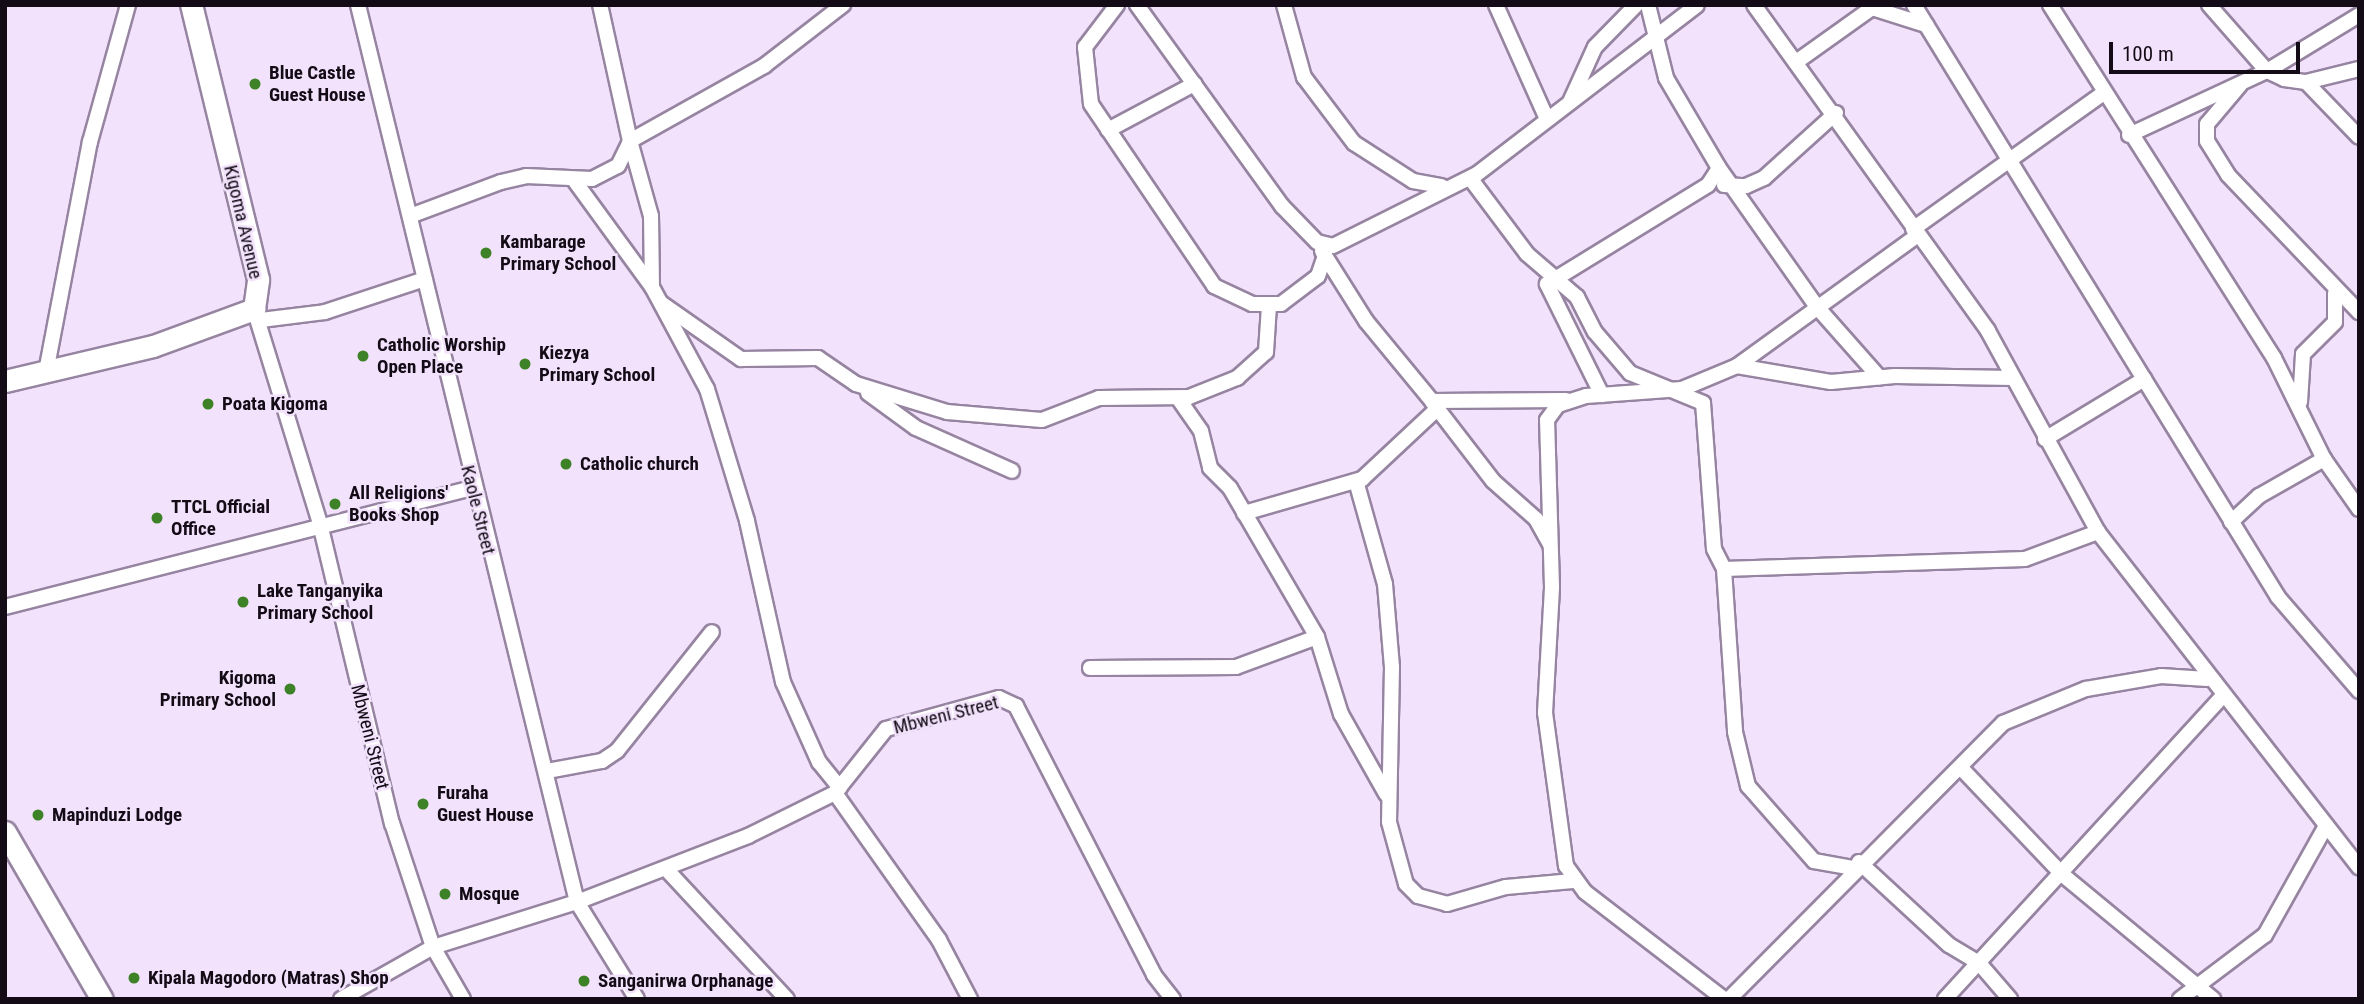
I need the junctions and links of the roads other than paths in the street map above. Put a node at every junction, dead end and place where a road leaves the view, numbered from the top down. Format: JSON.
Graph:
{"nodes":[{"id":1,"x":128,"y":5,"type":"edge"},
{"id":2,"x":191,"y":5,"type":"edge"},
{"id":3,"x":358,"y":5,"type":"edge"},
{"id":4,"x":600,"y":5,"type":"edge"},
{"id":5,"x":843,"y":5,"type":"edge"},
{"id":6,"x":1116,"y":5,"type":"edge"},
{"id":7,"x":1137,"y":5,"type":"edge"},
{"id":8,"x":1284,"y":5,"type":"edge"},
{"id":9,"x":1496,"y":5,"type":"edge"},
{"id":10,"x":1636,"y":5,"type":"edge"},
{"id":11,"x":1648,"y":5,"type":"edge"},
{"id":12,"x":1697,"y":5,"type":"edge"},
{"id":13,"x":1754,"y":5,"type":"edge"},
{"id":14,"x":1914,"y":5,"type":"edge"},
{"id":15,"x":2050,"y":5,"type":"edge"},
{"id":16,"x":2209,"y":5,"type":"edge"},
{"id":17,"x":2359,"y":15,"type":"edge"},
{"id":18,"x":1926,"y":25,"type":"junction"},
{"id":19,"x":1657,"y":42,"type":"junction"},
{"id":20,"x":1799,"y":60,"type":"junction"},
{"id":21,"x":2359,"y":69,"type":"edge"},
{"id":22,"x":2267,"y":71,"type":"junction"},
{"id":23,"x":2306,"y":82,"type":"junction"},
{"id":24,"x":1194,"y":85,"type":"junction"},
{"id":25,"x":2240,"y":85,"type":"junction"},
{"id":26,"x":2102,"y":94,"type":"junction"},
{"id":27,"x":1570,"y":102,"type":"junction"},
{"id":28,"x":1836,"y":113,"type":"junction"},
{"id":29,"x":1547,"y":118,"type":"junction"},
{"id":30,"x":1108,"y":130,"type":"junction"},
{"id":31,"x":2129,"y":135,"type":"junction"},
{"id":32,"x":2359,"y":137,"type":"edge"},
{"id":33,"x":629,"y":141,"type":"junction"},
{"id":34,"x":2012,"y":164,"type":"junction"},
{"id":35,"x":1719,"y":168,"type":"junction"},
{"id":36,"x":1470,"y":177,"type":"junction"},
{"id":37,"x":573,"y":180,"type":"junction"},
{"id":38,"x":1708,"y":185,"type":"junction"},
{"id":39,"x":1731,"y":185,"type":"junction"},
{"id":40,"x":1442,"y":186,"type":"junction"},
{"id":41,"x":410,"y":216,"type":"junction"},
{"id":42,"x":1916,"y":232,"type":"junction"},
{"id":43,"x":1321,"y":249,"type":"junction"},
{"id":44,"x":1552,"y":278,"type":"junction"},
{"id":45,"x":425,"y":279,"type":"junction"},
{"id":46,"x":652,"y":288,"type":"junction"},
{"id":47,"x":2335,"y":293,"type":"junction"},
{"id":48,"x":661,"y":303,"type":"junction"},
{"id":49,"x":1269,"y":305,"type":"junction"},
{"id":50,"x":1817,"y":307,"type":"junction"},
{"id":51,"x":2359,"y":312,"type":"edge"},
{"id":52,"x":258,"y":315,"type":"junction"},
{"id":53,"x":1737,"y":366,"type":"junction"},
{"id":54,"x":46,"y":372,"type":"junction"},
{"id":55,"x":1879,"y":377,"type":"junction"},
{"id":56,"x":2013,"y":378,"type":"junction"},
{"id":57,"x":2144,"y":379,"type":"junction"},
{"id":58,"x":5,"y":381,"type":"edge"},
{"id":59,"x":856,"y":384,"type":"junction"},
{"id":60,"x":1682,"y":389,"type":"junction"},
{"id":61,"x":1602,"y":395,"type":"junction"},
{"id":62,"x":1178,"y":398,"type":"junction"},
{"id":63,"x":1575,"y":400,"type":"junction"},
{"id":64,"x":2300,"y":402,"type":"junction"},
{"id":65,"x":1434,"y":405,"type":"junction"},
{"id":66,"x":2045,"y":439,"type":"junction"},
{"id":67,"x":2324,"y":459,"type":"junction"},
{"id":68,"x":1012,"y":471,"type":"dead end"},
{"id":69,"x":1356,"y":481,"type":"junction"},
{"id":70,"x":472,"y":488,"type":"junction"},
{"id":71,"x":2359,"y":509,"type":"edge"},
{"id":72,"x":1244,"y":513,"type":"junction"},
{"id":73,"x":2231,"y":522,"type":"junction"},
{"id":74,"x":320,"y":524,"type":"junction"},
{"id":75,"x":2098,"y":532,"type":"junction"},
{"id":76,"x":1551,"y":545,"type":"junction"},
{"id":77,"x":1724,"y":569,"type":"junction"},
{"id":78,"x":5,"y":607,"type":"edge"},
{"id":79,"x":712,"y":632,"type":"dead end"},
{"id":80,"x":1317,"y":637,"type":"junction"},
{"id":81,"x":1090,"y":668,"type":"dead end"},
{"id":82,"x":2207,"y":679,"type":"junction"},
{"id":83,"x":2359,"y":691,"type":"edge"},
{"id":84,"x":2222,"y":697,"type":"junction"},
{"id":85,"x":1962,"y":769,"type":"junction"},
{"id":86,"x":547,"y":771,"type":"junction"},
{"id":87,"x":838,"y":790,"type":"junction"},
{"id":88,"x":1388,"y":799,"type":"junction"},
{"id":89,"x":2326,"y":826,"type":"junction"},
{"id":90,"x":5,"y":832,"type":"edge"},
{"id":91,"x":1855,"y":865,"type":"junction"},
{"id":92,"x":2359,"y":867,"type":"edge"},
{"id":93,"x":667,"y":870,"type":"junction"},
{"id":94,"x":2063,"y":875,"type":"junction"},
{"id":95,"x":1573,"y":881,"type":"junction"},
{"id":96,"x":577,"y":902,"type":"junction"},
{"id":97,"x":433,"y":947,"type":"junction"},
{"id":98,"x":1979,"y":963,"type":"junction"},
{"id":99,"x":2196,"y":982,"type":"junction"},
{"id":100,"x":346,"y":997,"type":"edge"},
{"id":101,"x":102,"y":999,"type":"edge"},
{"id":102,"x":463,"y":999,"type":"edge"},
{"id":103,"x":637,"y":999,"type":"edge"},
{"id":104,"x":787,"y":999,"type":"edge"},
{"id":105,"x":970,"y":999,"type":"edge"},
{"id":106,"x":1173,"y":999,"type":"edge"},
{"id":107,"x":1726,"y":999,"type":"edge"},
{"id":108,"x":1945,"y":999,"type":"edge"},
{"id":109,"x":2010,"y":999,"type":"edge"},
{"id":110,"x":2180,"y":999,"type":"edge"},
{"id":111,"x":2213,"y":999,"type":"edge"}],
"edges":[{"from":1,"to":54,"type":"street"},
{"from":2,"to":52,"type":"main road","name":"Kigoma Avenue"},
{"from":3,"to":41,"type":"street","name":"Kaole Street"},
{"from":4,"to":33,"type":"street"},
{"from":5,"to":33,"type":"street"},
{"from":6,"to":30,"type":"street"},
{"from":7,"to":24,"type":"street"},
{"from":8,"to":40,"type":"street"},
{"from":9,"to":29,"type":"street"},
{"from":10,"to":27,"type":"street"},
{"from":11,"to":19,"type":"street"},
{"from":12,"to":19,"type":"street"},
{"from":13,"to":20,"type":"street"},
{"from":14,"to":18,"type":"street"},
{"from":15,"to":26,"type":"street"},
{"from":16,"to":22,"type":"street"},
{"from":17,"to":22,"type":"street"},
{"from":18,"to":20,"type":"street"},
{"from":18,"to":34,"type":"street"},
{"from":19,"to":27,"type":"street"},
{"from":19,"to":35,"type":"street"},
{"from":20,"to":28,"type":"street"},
{"from":21,"to":23,"type":"street"},
{"from":22,"to":23,"type":"street"},
{"from":22,"to":25,"type":"street"},
{"from":23,"to":32,"type":"street"},
{"from":24,"to":30,"type":"street"},
{"from":24,"to":43,"type":"street"},
{"from":25,"to":31,"type":"street"},
{"from":25,"to":47,"type":"street"},
{"from":26,"to":31,"type":"street"},
{"from":26,"to":34,"type":"street"},
{"from":27,"to":29,"type":"street"},
{"from":28,"to":39,"type":"street"},
{"from":28,"to":42,"type":"street"},
{"from":29,"to":36,"type":"street"},
{"from":30,"to":49,"type":"street"},
{"from":31,"to":64,"type":"street"},
{"from":33,"to":37,"type":"street"},
{"from":33,"to":46,"type":"street"},
{"from":34,"to":42,"type":"street"},
{"from":34,"to":57,"type":"street"},
{"from":35,"to":38,"type":"street"},
{"from":35,"to":39,"type":"street"},
{"from":36,"to":40,"type":"street"},
{"from":36,"to":44,"type":"street"},
{"from":37,"to":41,"type":"street"},
{"from":37,"to":46,"type":"street"},
{"from":38,"to":39,"type":"street"},
{"from":38,"to":44,"type":"street"},
{"from":39,"to":50,"type":"street"},
{"from":40,"to":43,"type":"street"},
{"from":41,"to":45,"type":"street","name":"Kaole Street"},
{"from":42,"to":50,"type":"street"},
{"from":42,"to":56,"type":"street"},
{"from":43,"to":49,"type":"street"},
{"from":43,"to":65,"type":"street"},
{"from":44,"to":60,"type":"street"},
{"from":44,"to":61,"type":"street"},
{"from":45,"to":52,"type":"street"},
{"from":45,"to":70,"type":"street","name":"Kaole Street"},
{"from":46,"to":48,"type":"street"},
{"from":47,"to":51,"type":"street"},
{"from":47,"to":64,"type":"street"},
{"from":48,"to":59,"type":"street"},
{"from":48,"to":87,"type":"street"},
{"from":49,"to":62,"type":"street"},
{"from":50,"to":53,"type":"street"},
{"from":50,"to":55,"type":"street"},
{"from":52,"to":54,"type":"main road"},
{"from":52,"to":74,"type":"street","name":"Mbweni Street"},
{"from":53,"to":55,"type":"street"},
{"from":53,"to":60,"type":"street"},
{"from":54,"to":58,"type":"main road"},
{"from":55,"to":56,"type":"street"},
{"from":56,"to":66,"type":"street"},
{"from":57,"to":66,"type":"street"},
{"from":57,"to":73,"type":"street"},
{"from":59,"to":62,"type":"street"},
{"from":59,"to":68,"type":"street"},
{"from":60,"to":61,"type":"street"},
{"from":60,"to":77,"type":"street"},
{"from":61,"to":63,"type":"street"},
{"from":62,"to":72,"type":"street"},
{"from":63,"to":65,"type":"street"},
{"from":63,"to":76,"type":"street"},
{"from":64,"to":67,"type":"street"},
{"from":65,"to":69,"type":"street"},
{"from":65,"to":76,"type":"street"},
{"from":66,"to":75,"type":"street"},
{"from":67,"to":71,"type":"street"},
{"from":67,"to":73,"type":"street"},
{"from":69,"to":72,"type":"street"},
{"from":69,"to":88,"type":"street"},
{"from":70,"to":74,"type":"street"},
{"from":70,"to":86,"type":"street","name":"Kaole Street"},
{"from":72,"to":80,"type":"street"},
{"from":73,"to":83,"type":"street"},
{"from":74,"to":78,"type":"street"},
{"from":74,"to":97,"type":"street","name":"Mbweni Street"},
{"from":75,"to":77,"type":"street"},
{"from":75,"to":82,"type":"street"},
{"from":76,"to":95,"type":"street"},
{"from":77,"to":91,"type":"street"},
{"from":79,"to":86,"type":"street"},
{"from":80,"to":81,"type":"street"},
{"from":80,"to":88,"type":"street"},
{"from":82,"to":84,"type":"street"},
{"from":82,"to":85,"type":"street"},
{"from":84,"to":89,"type":"street"},
{"from":84,"to":94,"type":"street"},
{"from":85,"to":91,"type":"street"},
{"from":85,"to":94,"type":"street"},
{"from":86,"to":96,"type":"street","name":"Kaole Street"},
{"from":87,"to":93,"type":"street"},
{"from":87,"to":105,"type":"street"},
{"from":87,"to":106,"type":"street","name":"Mbweni Street"},
{"from":88,"to":95,"type":"street"},
{"from":89,"to":92,"type":"street"},
{"from":89,"to":99,"type":"street"},
{"from":90,"to":101,"type":"main road"},
{"from":91,"to":98,"type":"street"},
{"from":91,"to":107,"type":"street"},
{"from":93,"to":96,"type":"street"},
{"from":93,"to":104,"type":"street"},
{"from":94,"to":98,"type":"street"},
{"from":94,"to":99,"type":"street"},
{"from":95,"to":107,"type":"street"},
{"from":96,"to":97,"type":"street"},
{"from":96,"to":103,"type":"street","name":"Kaole Street"},
{"from":97,"to":100,"type":"street"},
{"from":97,"to":102,"type":"street","name":"Mbweni Street"},
{"from":98,"to":108,"type":"street"},
{"from":98,"to":109,"type":"street"},
{"from":99,"to":110,"type":"street"},
{"from":99,"to":111,"type":"street"}]}
